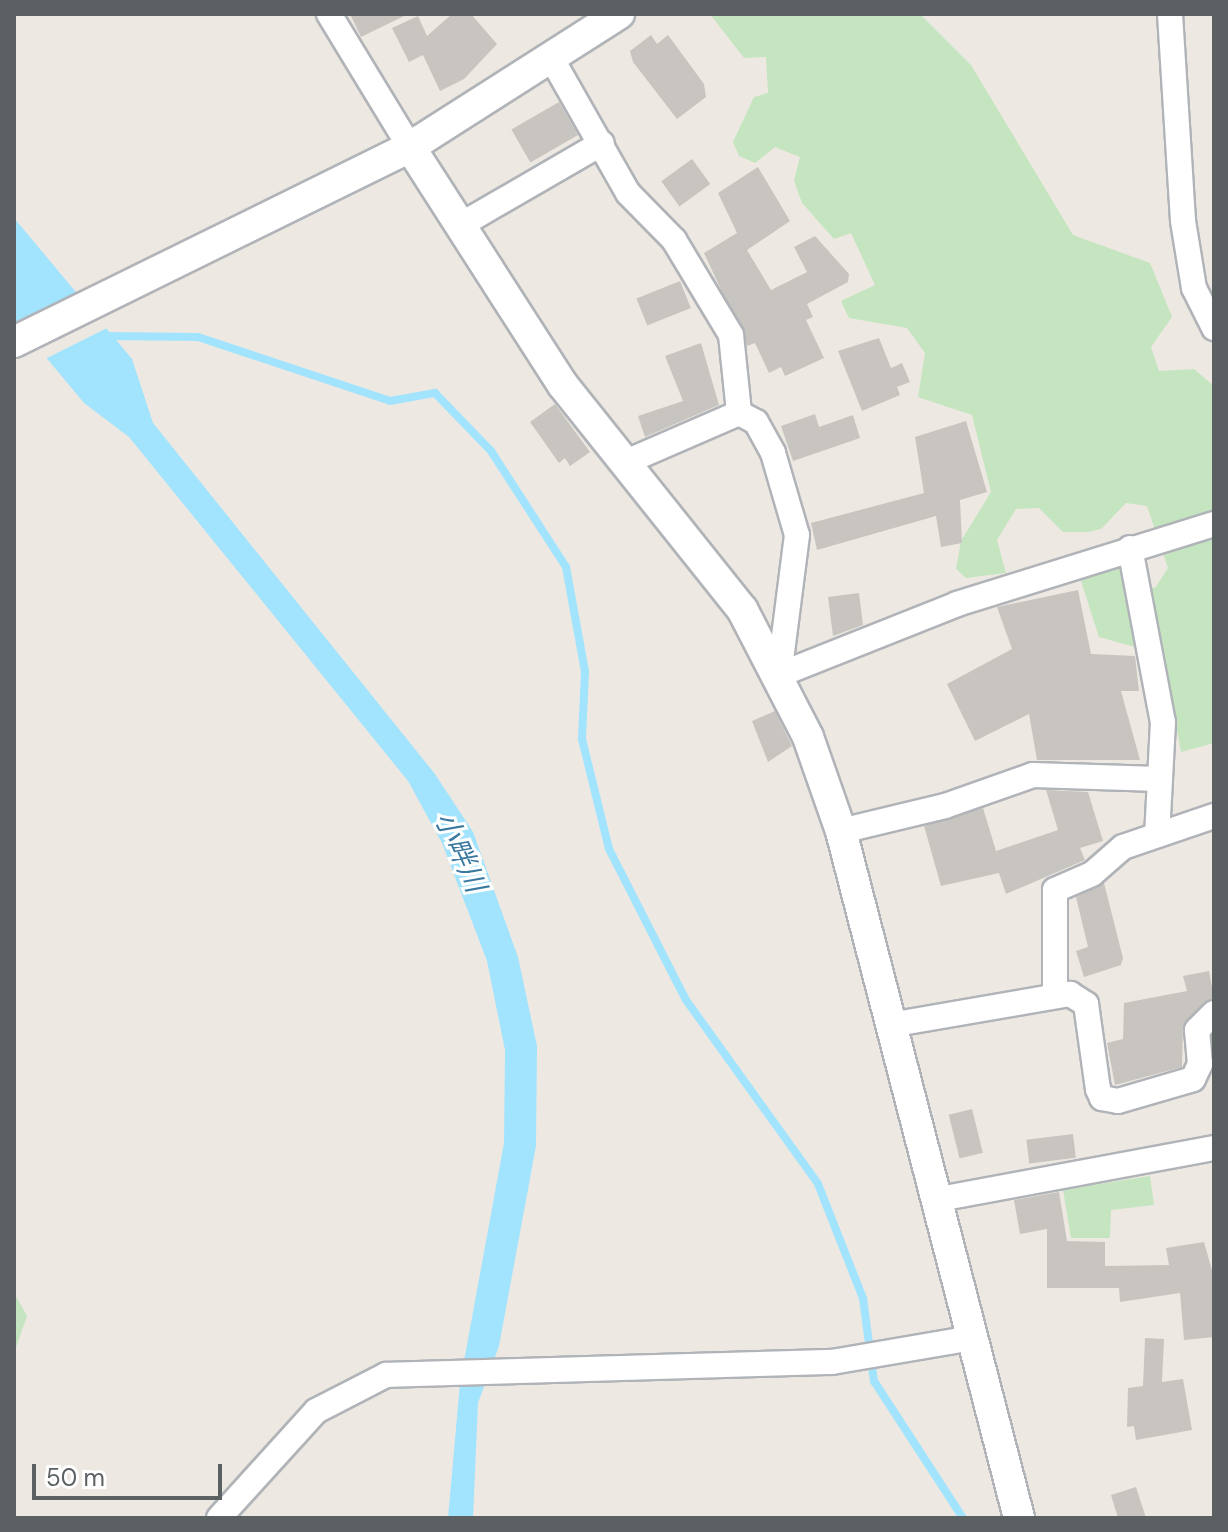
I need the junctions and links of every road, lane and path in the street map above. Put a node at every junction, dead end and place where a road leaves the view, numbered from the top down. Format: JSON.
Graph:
{"nodes":[{"id":1,"x":329,"y":14,"type":"edge"},
{"id":2,"x":619,"y":14,"type":"edge"},
{"id":3,"x":1170,"y":14,"type":"edge"},
{"id":4,"x":553,"y":61,"type":"junction"},
{"id":5,"x":602,"y":143,"type":"junction"},
{"id":6,"x":410,"y":147,"type":"junction"},
{"id":7,"x":459,"y":226,"type":"junction"},
{"id":8,"x":1214,"y":328,"type":"edge"},
{"id":9,"x":14,"y":342,"type":"edge"},
{"id":10,"x":739,"y":413,"type":"junction"},
{"id":11,"x":624,"y":463,"type":"junction"},
{"id":12,"x":1214,"y":524,"type":"edge"},
{"id":13,"x":1130,"y":548,"type":"junction"},
{"id":14,"x":779,"y":675,"type":"junction"},
{"id":15,"x":1159,"y":779,"type":"junction"},
{"id":16,"x":1214,"y":816,"type":"edge"},
{"id":17,"x":841,"y":831,"type":"junction"},
{"id":18,"x":1157,"y":835,"type":"junction"},
{"id":19,"x":1055,"y":994,"type":"junction"},
{"id":20,"x":1214,"y":1013,"type":"edge"},
{"id":21,"x":890,"y":1025,"type":"junction"},
{"id":22,"x":1214,"y":1148,"type":"edge"},
{"id":23,"x":939,"y":1199,"type":"junction"},
{"id":24,"x":973,"y":1338,"type":"junction"},
{"id":25,"x":219,"y":1518,"type":"edge"},
{"id":26,"x":1019,"y":1518,"type":"edge"}],
"edges":[{"from":1,"to":6,"type":"street"},
{"from":2,"to":4,"type":"street"},
{"from":3,"to":8,"type":"street"},
{"from":4,"to":5,"type":"street"},
{"from":4,"to":6,"type":"street"},
{"from":5,"to":7,"type":"street"},
{"from":5,"to":10,"type":"street"},
{"from":6,"to":7,"type":"street"},
{"from":6,"to":9,"type":"street"},
{"from":7,"to":11,"type":"street"},
{"from":10,"to":11,"type":"street"},
{"from":10,"to":14,"type":"street"},
{"from":11,"to":14,"type":"street"},
{"from":12,"to":13,"type":"street"},
{"from":13,"to":14,"type":"street"},
{"from":13,"to":15,"type":"street"},
{"from":14,"to":17,"type":"street"},
{"from":15,"to":17,"type":"street"},
{"from":15,"to":18,"type":"street"},
{"from":16,"to":18,"type":"street"},
{"from":17,"to":21,"type":"street"},
{"from":18,"to":19,"type":"street"},
{"from":19,"to":20,"type":"street"},
{"from":19,"to":21,"type":"street"},
{"from":21,"to":23,"type":"street"},
{"from":22,"to":23,"type":"street"},
{"from":23,"to":24,"type":"street"},
{"from":24,"to":25,"type":"street"},
{"from":24,"to":26,"type":"street"}]}
